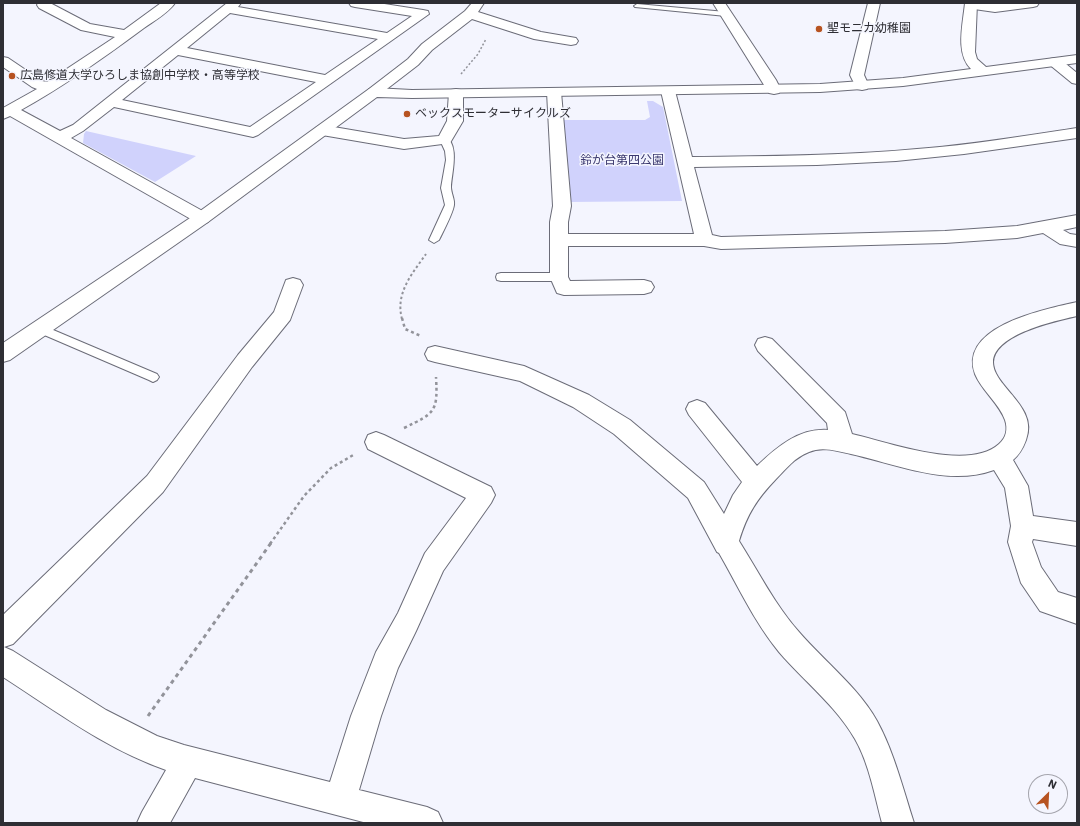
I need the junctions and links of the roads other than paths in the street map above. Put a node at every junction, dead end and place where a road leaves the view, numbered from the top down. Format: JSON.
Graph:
{"nodes":[{"id":1,"x":44,"y":3,"type":"edge"},
{"id":2,"x":169,"y":3,"type":"edge"},
{"id":3,"x":355,"y":3,"type":"edge"},
{"id":4,"x":874,"y":3,"type":"edge"},
{"id":5,"x":1034,"y":3,"type":"edge"},
{"id":6,"x":971,"y":4,"type":"edge"},
{"id":7,"x":231,"y":6,"type":"edge"},
{"id":8,"x":637,"y":6,"type":"dead end"},
{"id":9,"x":474,"y":8,"type":"edge"},
{"id":10,"x":723,"y":8,"type":"edge"},
{"id":11,"x":127,"y":35,"type":"junction"},
{"id":12,"x":390,"y":37,"type":"junction"},
{"id":13,"x":571,"y":41,"type":"dead end"},
{"id":14,"x":175,"y":50,"type":"junction"},
{"id":15,"x":1077,"y":59,"type":"edge"},
{"id":16,"x":3,"y":61,"type":"edge"},
{"id":17,"x":1055,"y":62,"type":"junction"},
{"id":18,"x":983,"y":72,"type":"junction"},
{"id":19,"x":328,"y":80,"type":"junction"},
{"id":20,"x":1077,"y":80,"type":"edge"},
{"id":21,"x":457,"y":86,"type":"junction"},
{"id":22,"x":862,"y":86,"type":"junction"},
{"id":23,"x":50,"y":88,"type":"junction"},
{"id":24,"x":774,"y":90,"type":"junction"},
{"id":25,"x":668,"y":91,"type":"junction"},
{"id":26,"x":374,"y":92,"type":"junction"},
{"id":27,"x":554,"y":92,"type":"junction"},
{"id":28,"x":111,"y":102,"type":"junction"},
{"id":29,"x":6,"y":112,"type":"edge"},
{"id":30,"x":322,"y":130,"type":"junction"},
{"id":31,"x":1077,"y":133,"type":"edge"},
{"id":32,"x":59,"y":138,"type":"junction"},
{"id":33,"x":444,"y":140,"type":"junction"},
{"id":34,"x":684,"y":162,"type":"junction"},
{"id":35,"x":202,"y":218,"type":"junction"},
{"id":36,"x":1077,"y":221,"type":"edge"},
{"id":37,"x":1046,"y":227,"type":"junction"},
{"id":38,"x":434,"y":240,"type":"road end"},
{"id":39,"x":560,"y":240,"type":"junction"},
{"id":40,"x":704,"y":240,"type":"junction"},
{"id":41,"x":1077,"y":241,"type":"edge"},
{"id":42,"x":558,"y":276,"type":"junction"},
{"id":43,"x":501,"y":277,"type":"dead end"},
{"id":44,"x":293,"y":285,"type":"dead end"},
{"id":45,"x":644,"y":287,"type":"dead end"},
{"id":46,"x":1077,"y":309,"type":"edge"},
{"id":47,"x":39,"y":328,"type":"junction"},
{"id":48,"x":765,"y":344,"type":"dead end"},
{"id":49,"x":3,"y":354,"type":"edge"},
{"id":50,"x":435,"y":354,"type":"road end"},
{"id":51,"x":153,"y":377,"type":"dead end"},
{"id":52,"x":697,"y":409,"type":"dead end"},
{"id":53,"x":376,"y":442,"type":"road end"},
{"id":54,"x":842,"y":442,"type":"junction"},
{"id":55,"x":999,"y":458,"type":"junction"},
{"id":56,"x":756,"y":482,"type":"junction"},
{"id":57,"x":1023,"y":526,"type":"junction"},
{"id":58,"x":1077,"y":534,"type":"edge"},
{"id":59,"x":726,"y":544,"type":"junction"},
{"id":60,"x":1077,"y":611,"type":"edge"},
{"id":61,"x":3,"y":634,"type":"edge"},
{"id":62,"x":3,"y":661,"type":"edge"},
{"id":63,"x":188,"y":761,"type":"junction"},
{"id":64,"x":340,"y":801,"type":"junction"},
{"id":65,"x":153,"y":823,"type":"edge"},
{"id":66,"x":427,"y":823,"type":"edge"},
{"id":67,"x":898,"y":823,"type":"edge"}],
"edges":[{"from":1,"to":11,"type":"street"},
{"from":2,"to":11,"type":"street"},
{"from":3,"to":12,"type":"street"},
{"from":4,"to":22,"type":"street"},
{"from":5,"to":6,"type":"street"},
{"from":6,"to":18,"type":"street"},
{"from":7,"to":12,"type":"street"},
{"from":7,"to":14,"type":"street"},
{"from":8,"to":10,"type":"lane"},
{"from":9,"to":13,"type":"street"},
{"from":9,"to":26,"type":"street"},
{"from":10,"to":24,"type":"street"},
{"from":11,"to":23,"type":"street"},
{"from":12,"to":19,"type":"street"},
{"from":14,"to":19,"type":"street"},
{"from":14,"to":28,"type":"street"},
{"from":15,"to":17,"type":"street"},
{"from":16,"to":23,"type":"street"},
{"from":17,"to":18,"type":"street"},
{"from":17,"to":20,"type":"street"},
{"from":18,"to":22,"type":"street"},
{"from":19,"to":28,"type":"street"},
{"from":21,"to":26,"type":"street"},
{"from":21,"to":27,"type":"street"},
{"from":21,"to":33,"type":"street"},
{"from":22,"to":24,"type":"street"},
{"from":23,"to":29,"type":"street"},
{"from":24,"to":25,"type":"street"},
{"from":25,"to":27,"type":"street"},
{"from":25,"to":34,"type":"street"},
{"from":26,"to":30,"type":"street"},
{"from":27,"to":39,"type":"street"},
{"from":28,"to":32,"type":"street"},
{"from":29,"to":32,"type":"street"},
{"from":30,"to":33,"type":"street"},
{"from":30,"to":35,"type":"street"},
{"from":31,"to":34,"type":"street"},
{"from":32,"to":35,"type":"street"},
{"from":33,"to":38,"type":"lane"},
{"from":34,"to":40,"type":"street"},
{"from":35,"to":47,"type":"street"},
{"from":36,"to":37,"type":"street"},
{"from":37,"to":40,"type":"street"},
{"from":37,"to":41,"type":"street"},
{"from":39,"to":40,"type":"street"},
{"from":39,"to":42,"type":"street"},
{"from":42,"to":43,"type":"lane"},
{"from":42,"to":45,"type":"street"},
{"from":44,"to":61,"type":"street"},
{"from":46,"to":55,"type":"street"},
{"from":47,"to":49,"type":"street"},
{"from":47,"to":51,"type":"lane"},
{"from":48,"to":54,"type":"street"},
{"from":50,"to":59,"type":"street"},
{"from":52,"to":56,"type":"street"},
{"from":53,"to":64,"type":"street"},
{"from":54,"to":55,"type":"street"},
{"from":54,"to":56,"type":"street"},
{"from":55,"to":57,"type":"street"},
{"from":56,"to":59,"type":"street"},
{"from":57,"to":58,"type":"street"},
{"from":57,"to":60,"type":"street"},
{"from":59,"to":67,"type":"street"},
{"from":62,"to":63,"type":"street"},
{"from":63,"to":64,"type":"street"},
{"from":63,"to":65,"type":"street"},
{"from":64,"to":66,"type":"street"}]}
